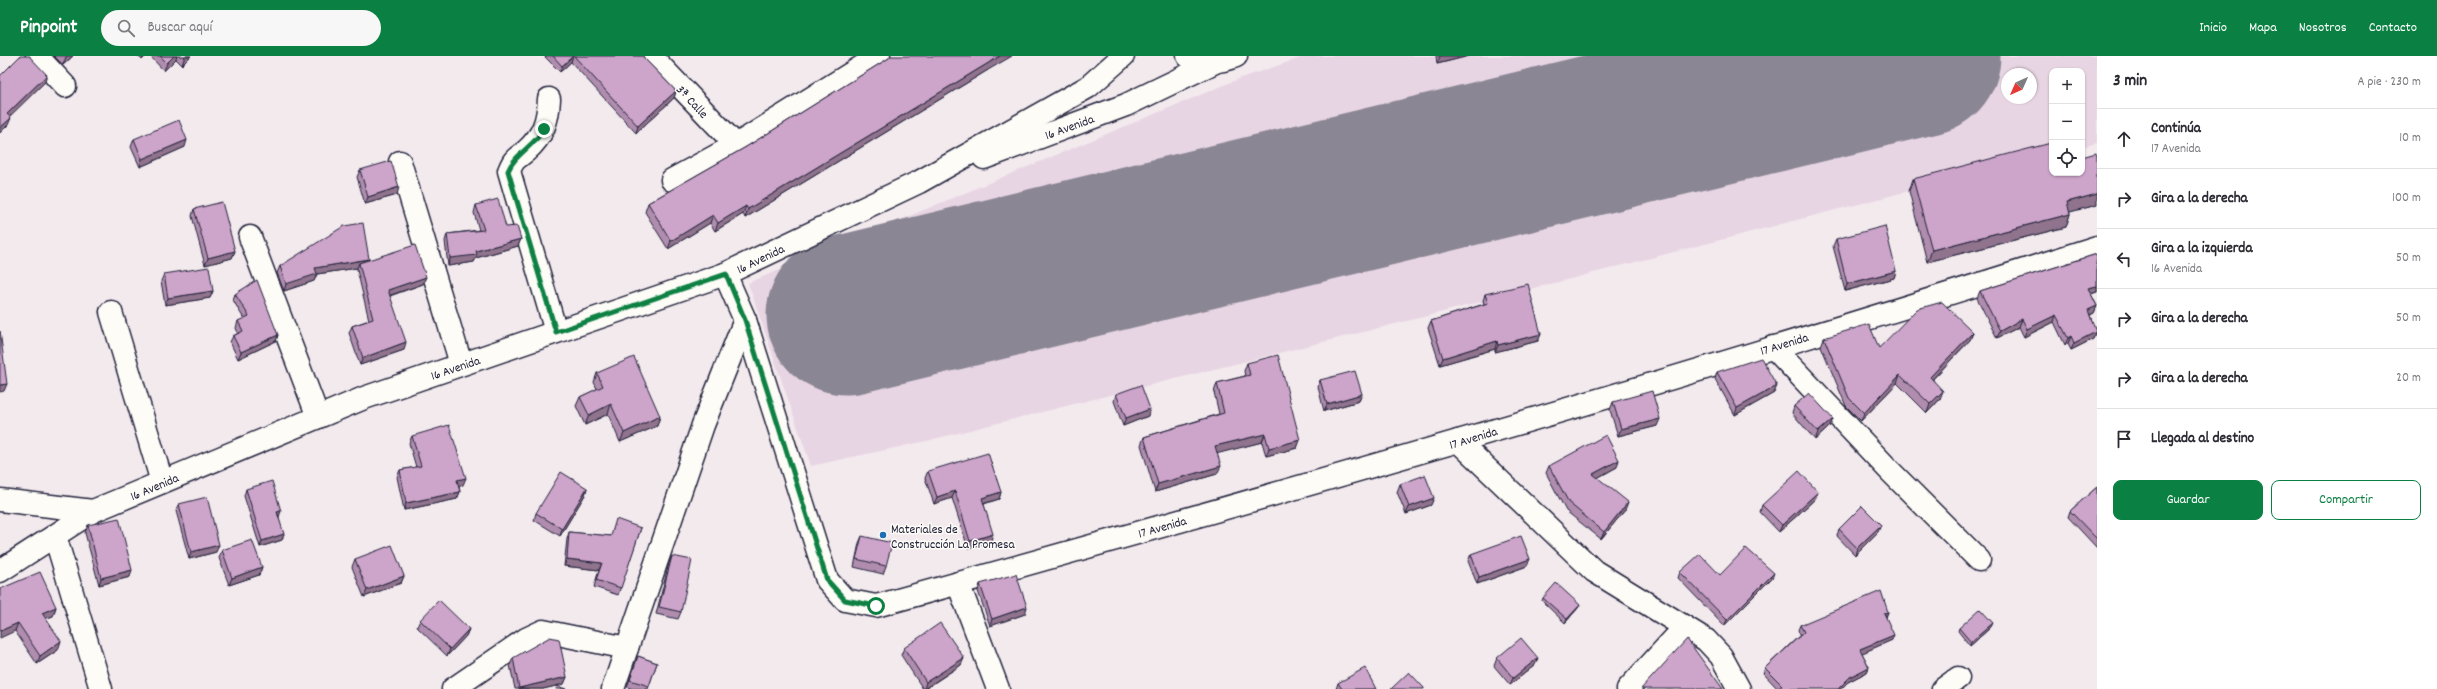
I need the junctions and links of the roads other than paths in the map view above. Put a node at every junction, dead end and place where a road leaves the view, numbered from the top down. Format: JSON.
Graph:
{"nodes":[{"id":1,"x":37,"y":56,"type":"edge"},
{"id":2,"x":651,"y":56,"type":"edge"},
{"id":3,"x":1123,"y":56,"type":"edge"},
{"id":4,"x":1188,"y":56,"type":"edge"},
{"id":5,"x":1236,"y":56,"type":"edge"},
{"id":6,"x":868,"y":59,"type":"edge"},
{"id":7,"x":1215,"y":62,"type":"junction"},
{"id":8,"x":65,"y":86,"type":"dead end"},
{"id":9,"x":549,"y":99,"type":"dead end"},
{"id":10,"x":736,"y":145,"type":"junction"},
{"id":11,"x":400,"y":162,"type":"dead end"},
{"id":12,"x":672,"y":180,"type":"dead end"},
{"id":13,"x":919,"y":182,"type":"junction"},
{"id":14,"x":250,"y":237,"type":"dead end"},
{"id":15,"x":2097,"y":247,"type":"edge"},
{"id":16,"x":726,"y":274,"type":"junction"},
{"id":17,"x":111,"y":312,"type":"dead end"},
{"id":18,"x":745,"y":320,"type":"junction"},
{"id":19,"x":556,"y":332,"type":"junction"},
{"id":20,"x":1773,"y":347,"type":"junction"},
{"id":21,"x":462,"y":364,"type":"junction"},
{"id":22,"x":318,"y":417,"type":"junction"},
{"id":23,"x":1458,"y":441,"type":"junction"},
{"id":24,"x":162,"y":482,"type":"junction"},
{"id":25,"x":0,"y":500,"type":"edge"},
{"id":26,"x":93,"y":511,"type":"junction"},
{"id":27,"x":55,"y":536,"type":"junction"},
{"id":28,"x":1979,"y":560,"type":"dead end"},
{"id":29,"x":0,"y":571,"type":"edge"},
{"id":30,"x":958,"y":583,"type":"junction"},
{"id":31,"x":1685,"y":627,"type":"junction"},
{"id":32,"x":627,"y":648,"type":"junction"},
{"id":33,"x":101,"y":689,"type":"edge"},
{"id":34,"x":453,"y":689,"type":"edge"},
{"id":35,"x":613,"y":689,"type":"edge"},
{"id":36,"x":998,"y":689,"type":"edge"},
{"id":37,"x":1628,"y":689,"type":"edge"},
{"id":38,"x":1740,"y":689,"type":"edge"}],
"edges":[{"from":1,"to":8,"type":"street"},
{"from":2,"to":10,"type":"street","name":"3ª Calle"},
{"from":3,"to":13,"type":"street","name":"16 Avenida"},
{"from":4,"to":7,"type":"street"},
{"from":5,"to":7,"type":"street"},
{"from":6,"to":10,"type":"street"},
{"from":7,"to":13,"type":"street","name":"16 Avenida"},
{"from":9,"to":19,"type":"street"},
{"from":10,"to":12,"type":"street"},
{"from":11,"to":21,"type":"street"},
{"from":13,"to":16,"type":"street","name":"16 Avenida"},
{"from":14,"to":22,"type":"street"},
{"from":15,"to":20,"type":"street","name":"17 Avenida"},
{"from":16,"to":18,"type":"street"},
{"from":16,"to":19,"type":"street","name":"16 Avenida"},
{"from":17,"to":24,"type":"street"},
{"from":18,"to":30,"type":"street","name":"17 Avenida"},
{"from":18,"to":32,"type":"street"},
{"from":19,"to":21,"type":"street","name":"16 Avenida"},
{"from":20,"to":23,"type":"street","name":"17 Avenida"},
{"from":20,"to":28,"type":"street"},
{"from":21,"to":22,"type":"street","name":"16 Avenida"},
{"from":22,"to":24,"type":"street","name":"16 Avenida"},
{"from":23,"to":30,"type":"street","name":"17 Avenida"},
{"from":23,"to":31,"type":"street"},
{"from":24,"to":26,"type":"street","name":"16 Avenida"},
{"from":25,"to":26,"type":"street"},
{"from":26,"to":27,"type":"street","name":"16 Avenida"},
{"from":27,"to":29,"type":"street","name":"16 Avenida"},
{"from":27,"to":33,"type":"street"},
{"from":30,"to":36,"type":"street"},
{"from":31,"to":37,"type":"street"},
{"from":31,"to":38,"type":"street"},
{"from":32,"to":34,"type":"street"},
{"from":32,"to":35,"type":"street"}]}
